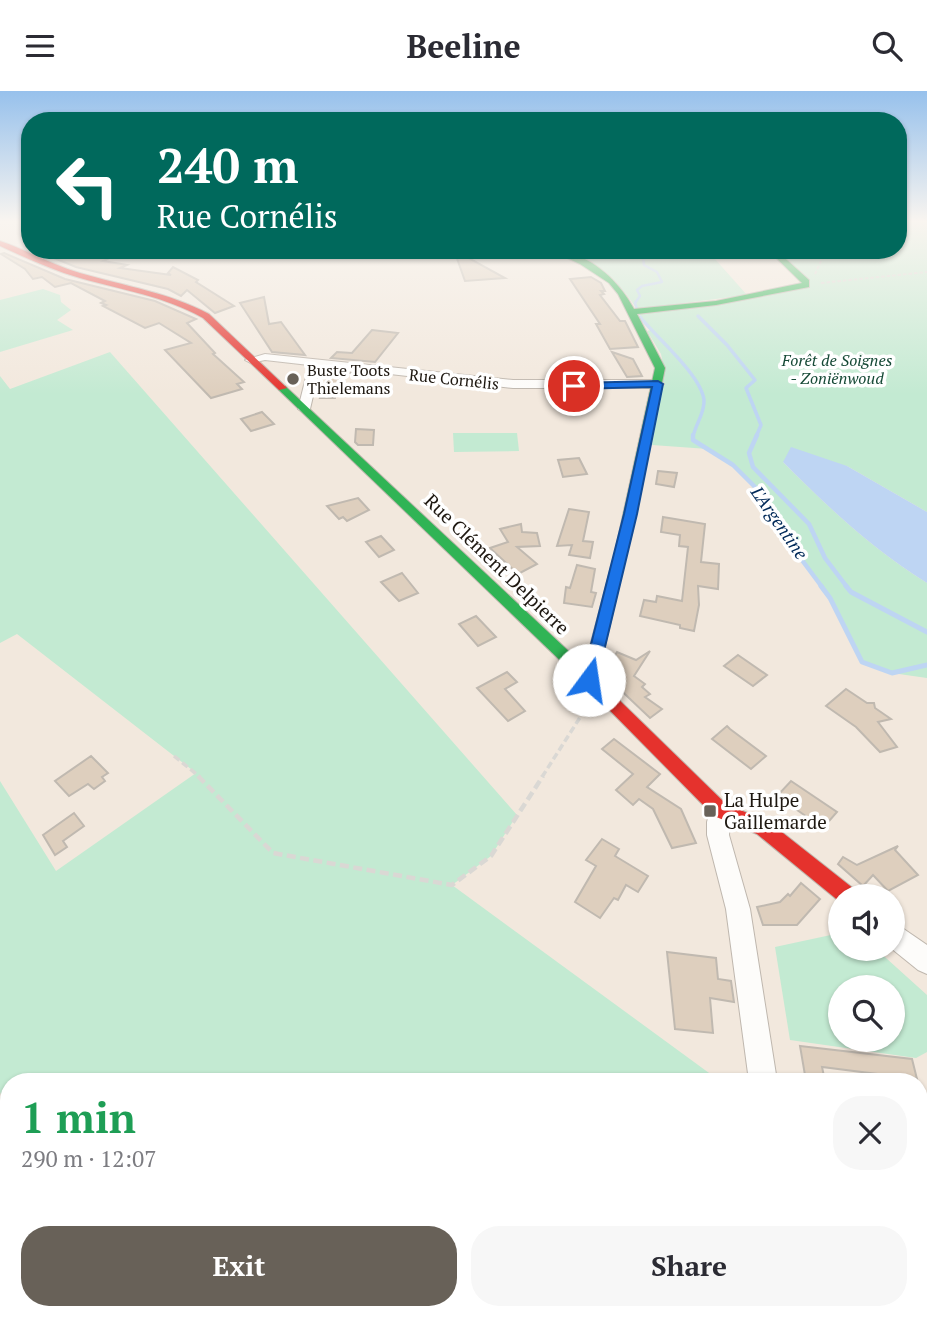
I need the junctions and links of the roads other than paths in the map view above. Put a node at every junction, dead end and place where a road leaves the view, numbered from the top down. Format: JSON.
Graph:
{"nodes":[{"id":1,"x":100,"y":279,"type":"edge"},
{"id":2,"x":609,"y":279,"type":"edge"},
{"id":3,"x":804,"y":279,"type":"edge"},
{"id":4,"x":632,"y":313,"type":"junction"},
{"id":5,"x":251,"y":360,"type":"junction"},
{"id":6,"x":315,"y":363,"type":"junction"},
{"id":7,"x":658,"y":384,"type":"junction"},
{"id":8,"x":304,"y":409,"type":"junction"},
{"id":9,"x":594,"y":685,"type":"junction"},
{"id":10,"x":720,"y":810,"type":"junction"},
{"id":11,"x":832,"y":884,"type":"edge"},
{"id":12,"x":905,"y":943,"type":"edge"},
{"id":13,"x":927,"y":961,"type":"edge"},
{"id":14,"x":762,"y":1073,"type":"edge"}],
"edges":[{"from":1,"to":5,"type":"street","name":"Rue Clément Delpierre"},
{"from":2,"to":4,"type":"street"},
{"from":3,"to":4,"type":"street"},
{"from":4,"to":7,"type":"street"},
{"from":5,"to":6,"type":"street","name":"Rue Cornélis"},
{"from":5,"to":8,"type":"street","name":"Rue Clément Delpierre"},
{"from":6,"to":7,"type":"street","name":"Rue Cornélis"},
{"from":6,"to":8,"type":"street"},
{"from":7,"to":9,"type":"street"},
{"from":8,"to":9,"type":"street","name":"Rue Clément Delpierre"},
{"from":9,"to":10,"type":"street","name":"Rue Clément Delpierre"},
{"from":10,"to":11,"type":"street"},
{"from":10,"to":14,"type":"street"},
{"from":12,"to":13,"type":"street"}]}
